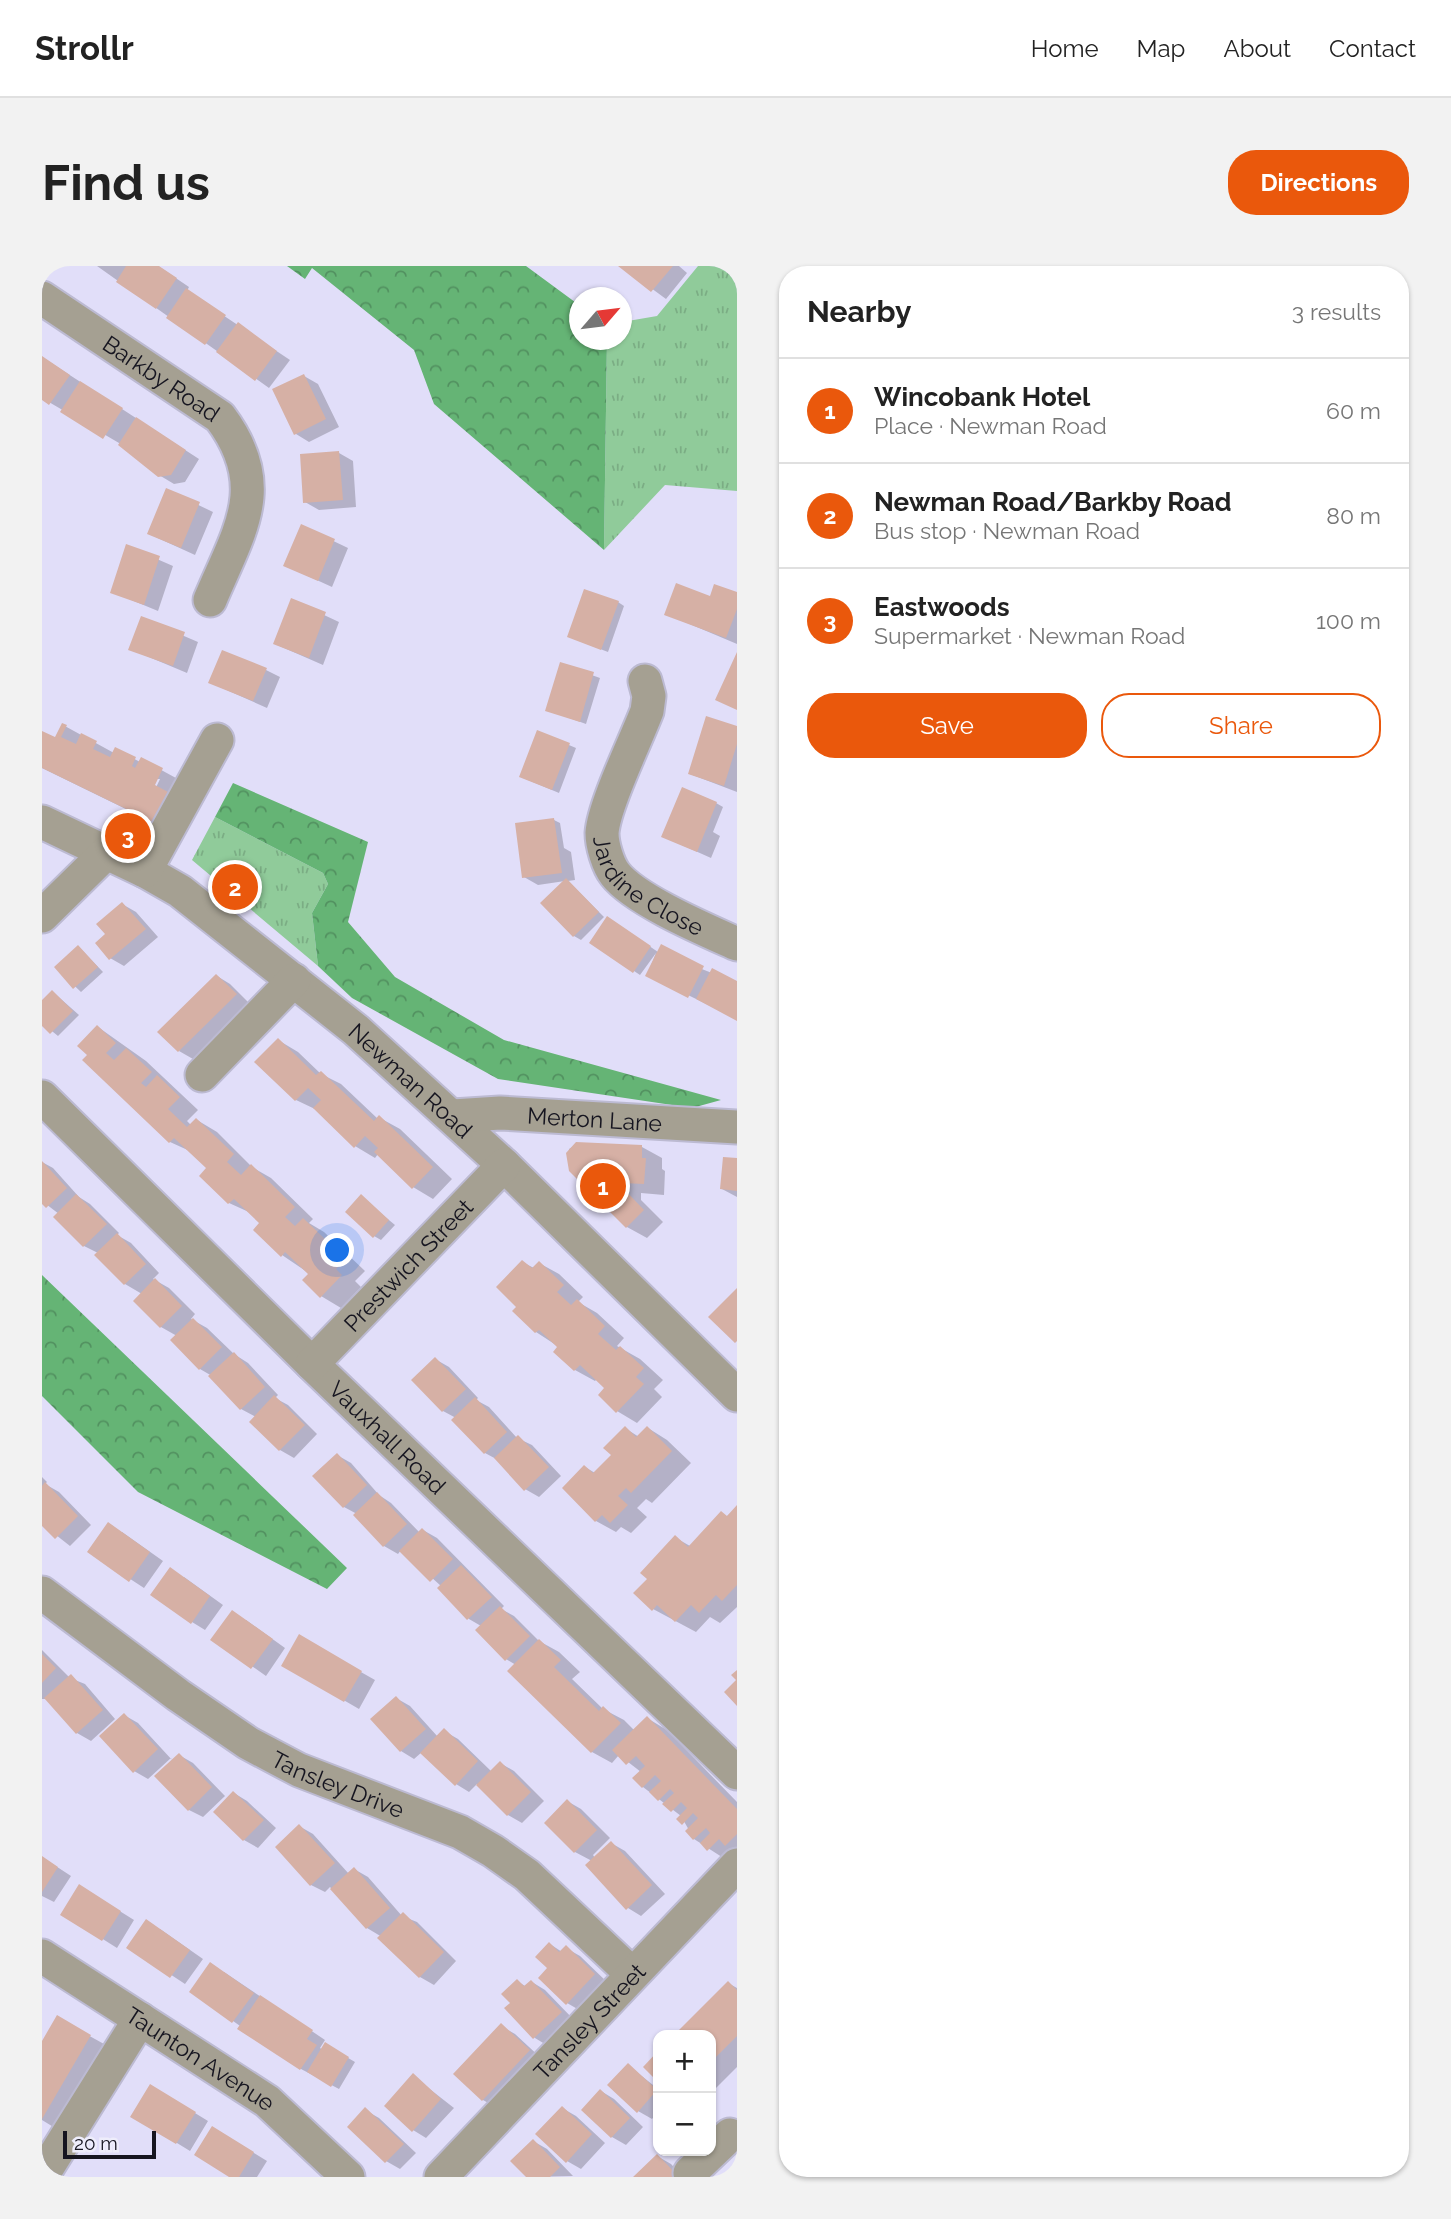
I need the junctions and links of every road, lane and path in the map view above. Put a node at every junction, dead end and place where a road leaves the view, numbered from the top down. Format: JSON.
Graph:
{"nodes":[{"id":1,"x":42,"y":298,"type":"edge"},
{"id":2,"x":210,"y":600,"type":"dead end"},
{"id":3,"x":645,"y":681,"type":"dead end"},
{"id":4,"x":217,"y":740,"type":"dead end"},
{"id":5,"x":42,"y":822,"type":"edge"},
{"id":6,"x":106,"y":853,"type":"junction"},
{"id":7,"x":145,"y":871,"type":"junction"},
{"id":8,"x":42,"y":916,"type":"edge"},
{"id":9,"x":737,"y":944,"type":"edge"},
{"id":10,"x":294,"y":980,"type":"junction"},
{"id":11,"x":202,"y":1075,"type":"dead end"},
{"id":12,"x":42,"y":1097,"type":"edge"},
{"id":13,"x":453,"y":1116,"type":"junction"},
{"id":14,"x":737,"y":1128,"type":"edge"},
{"id":15,"x":504,"y":1165,"type":"junction"},
{"id":16,"x":313,"y":1364,"type":"junction"},
{"id":17,"x":737,"y":1395,"type":"edge"},
{"id":18,"x":42,"y":1593,"type":"edge"},
{"id":19,"x":737,"y":1773,"type":"edge"},
{"id":20,"x":737,"y":1865,"type":"edge"},
{"id":21,"x":42,"y":1956,"type":"edge"},
{"id":22,"x":631,"y":1973,"type":"junction"},
{"id":23,"x":140,"y":2019,"type":"junction"},
{"id":24,"x":726,"y":2131,"type":"edge"},
{"id":25,"x":690,"y":2173,"type":"dead end"},
{"id":26,"x":42,"y":2176,"type":"edge"},
{"id":27,"x":348,"y":2177,"type":"edge"},
{"id":28,"x":441,"y":2177,"type":"edge"}],
"edges":[{"from":1,"to":2,"type":"street","name":"Barkby Road"},
{"from":3,"to":9,"type":"street","name":"Jardine Close"},
{"from":4,"to":7,"type":"street"},
{"from":5,"to":6,"type":"street","name":"Newman Road"},
{"from":6,"to":7,"type":"street","name":"Newman Road"},
{"from":6,"to":8,"type":"street"},
{"from":7,"to":10,"type":"street","name":"Newman Road"},
{"from":10,"to":11,"type":"street"},
{"from":10,"to":13,"type":"street","name":"Newman Road"},
{"from":12,"to":16,"type":"street","name":"Vauxhall Road"},
{"from":13,"to":14,"type":"street","name":"Merton Lane"},
{"from":13,"to":15,"type":"street","name":"Newman Road"},
{"from":15,"to":16,"type":"street","name":"Prestwich Street"},
{"from":15,"to":17,"type":"street","name":"Newman Road"},
{"from":16,"to":19,"type":"street","name":"Vauxhall Road"},
{"from":18,"to":22,"type":"street","name":"Tansley Drive"},
{"from":20,"to":22,"type":"street","name":"Tansley Street"},
{"from":21,"to":23,"type":"street","name":"Taunton Avenue"},
{"from":22,"to":28,"type":"street","name":"Tansley Street"},
{"from":23,"to":26,"type":"street"},
{"from":23,"to":27,"type":"street","name":"Taunton Avenue"},
{"from":24,"to":25,"type":"street"}]}
